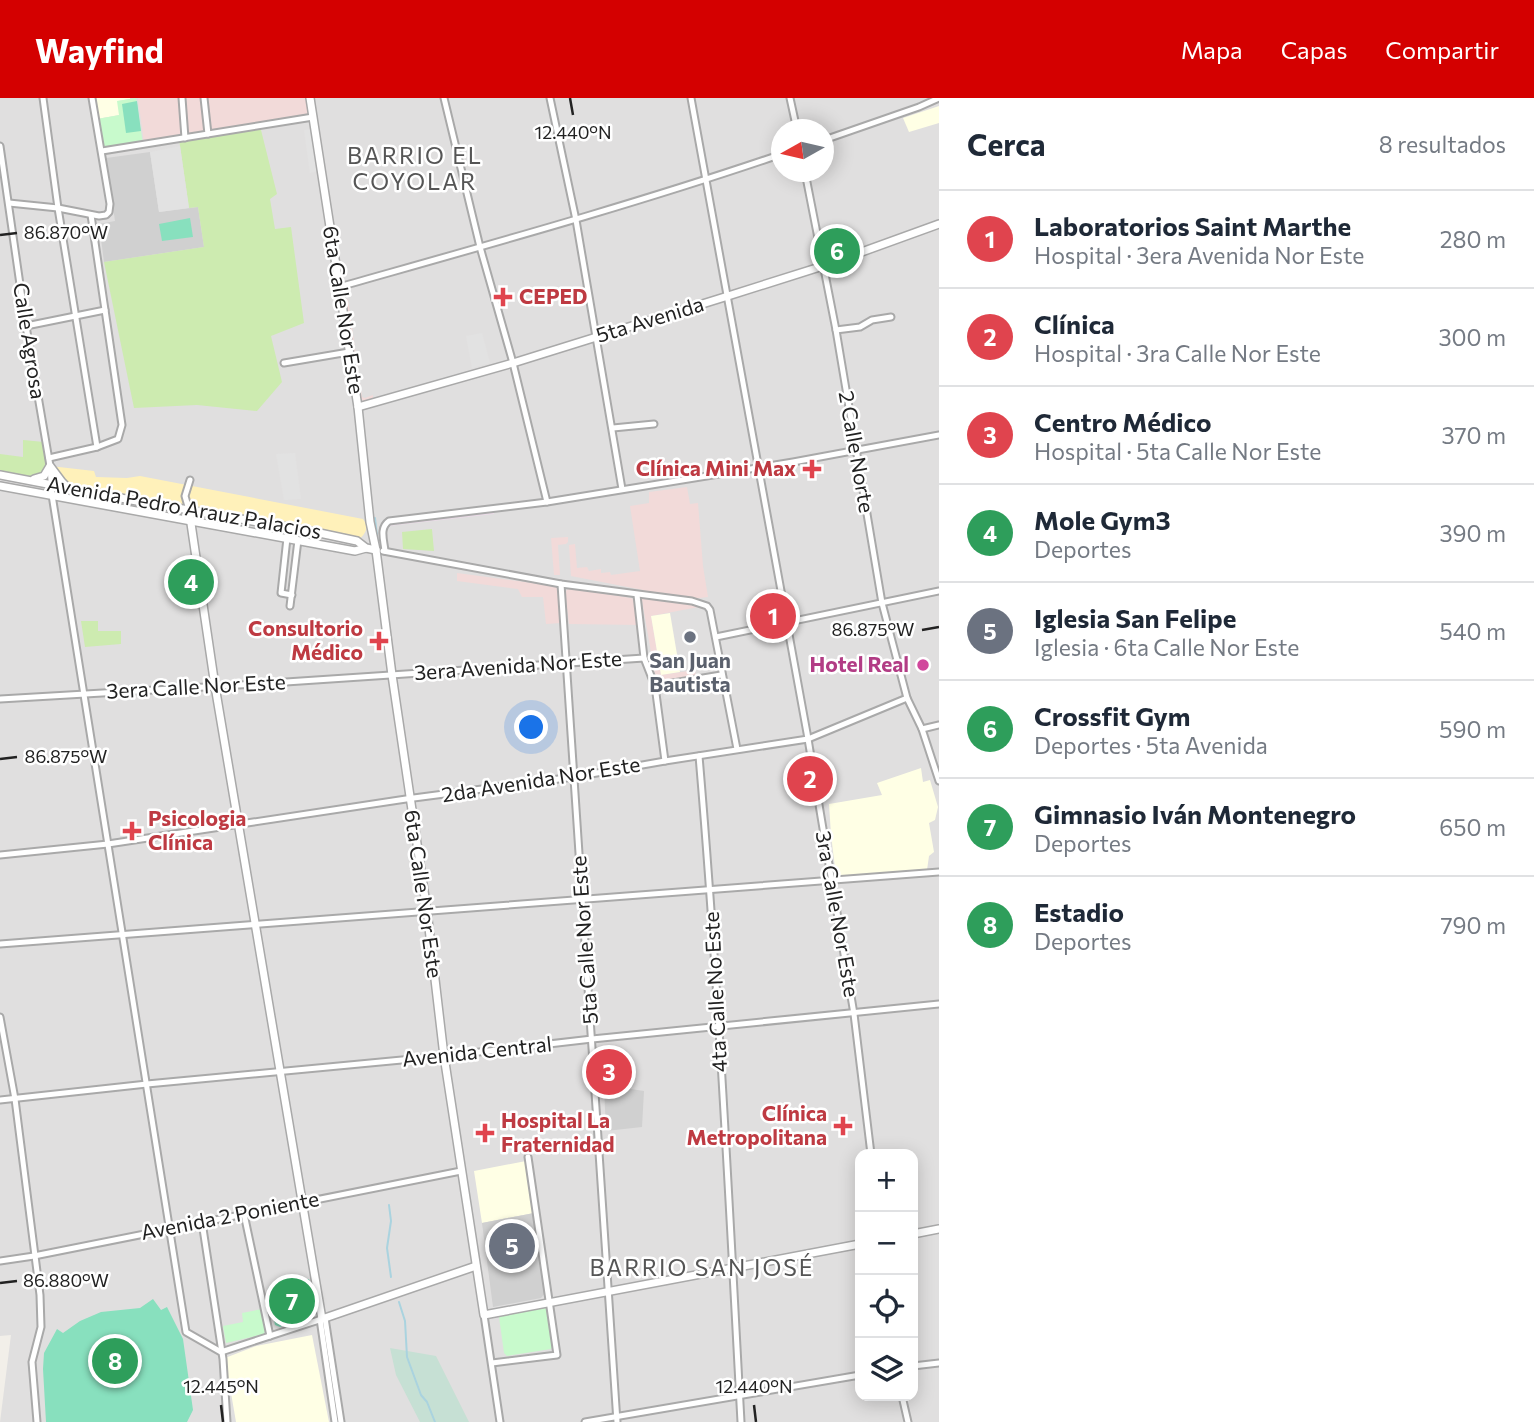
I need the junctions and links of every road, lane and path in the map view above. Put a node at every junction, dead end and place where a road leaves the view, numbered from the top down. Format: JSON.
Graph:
{"nodes":[{"id":1,"x":43,"y":98,"type":"edge"},
{"id":2,"x":92,"y":98,"type":"edge"},
{"id":3,"x":181,"y":98,"type":"edge"},
{"id":4,"x":204,"y":98,"type":"edge"},
{"id":5,"x":310,"y":98,"type":"edge"},
{"id":6,"x":444,"y":98,"type":"edge"},
{"id":7,"x":550,"y":98,"type":"edge"},
{"id":8,"x":691,"y":98,"type":"edge"},
{"id":9,"x":790,"y":98,"type":"edge"},
{"id":10,"x":914,"y":98,"type":"edge"},
{"id":11,"x":939,"y":98,"type":"edge"},
{"id":12,"x":919,"y":107,"type":"junction"},
{"id":13,"x":313,"y":117,"type":"junction"},
{"id":14,"x":795,"y":119,"type":"edge"},
{"id":15,"x":208,"y":134,"type":"junction"},
{"id":16,"x":834,"y":137,"type":"edge"},
{"id":17,"x":185,"y":138,"type":"junction"},
{"id":18,"x":0,"y":146,"type":"edge"},
{"id":19,"x":102,"y":151,"type":"junction"},
{"id":20,"x":771,"y":158,"type":"edge"},
{"id":21,"x":706,"y":180,"type":"junction"},
{"id":22,"x":807,"y":182,"type":"edge"},
{"id":23,"x":9,"y":203,"type":"junction"},
{"id":24,"x":58,"y":208,"type":"junction"},
{"id":25,"x":0,"y":210,"type":"edge"},
{"id":26,"x":9,"y":211,"type":"junction"},
{"id":27,"x":91,"y":215,"type":"junction"},
{"id":28,"x":576,"y":220,"type":"junction"},
{"id":29,"x":939,"y":224,"type":"edge"},
{"id":30,"x":480,"y":247,"type":"junction"},
{"id":31,"x":823,"y":266,"type":"junction"},
{"id":32,"x":339,"y":287,"type":"junction"},
{"id":33,"x":727,"y":296,"type":"junction"},
{"id":34,"x":105,"y":310,"type":"junction"},
{"id":35,"x":76,"y":316,"type":"junction"},
{"id":36,"x":891,"y":317,"type":"dead end"},
{"id":37,"x":26,"y":326,"type":"junction"},
{"id":38,"x":836,"y":330,"type":"junction"},
{"id":39,"x":596,"y":337,"type":"junction"},
{"id":40,"x":349,"y":352,"type":"junction"},
{"id":41,"x":284,"y":363,"type":"dead end"},
{"id":42,"x":513,"y":363,"type":"junction"},
{"id":43,"x":358,"y":407,"type":"junction"},
{"id":44,"x":654,"y":424,"type":"dead end"},
{"id":45,"x":613,"y":428,"type":"junction"},
{"id":46,"x":939,"y":435,"type":"edge"},
{"id":47,"x":97,"y":447,"type":"junction"},
{"id":48,"x":855,"y":451,"type":"junction"},
{"id":49,"x":50,"y":462,"type":"junction"},
{"id":50,"x":760,"y":468,"type":"junction"},
{"id":51,"x":0,"y":475,"type":"edge"},
{"id":52,"x":29,"y":480,"type":"junction"},
{"id":53,"x":190,"y":480,"type":"dead end"},
{"id":54,"x":52,"y":484,"type":"junction"},
{"id":55,"x":0,"y":486,"type":"edge"},
{"id":56,"x":69,"y":487,"type":"junction"},
{"id":57,"x":622,"y":489,"type":"junction"},
{"id":58,"x":51,"y":495,"type":"junction"},
{"id":59,"x":131,"y":500,"type":"junction"},
{"id":60,"x":547,"y":502,"type":"junction"},
{"id":61,"x":128,"y":510,"type":"junction"},
{"id":62,"x":189,"y":510,"type":"junction"},
{"id":63,"x":190,"y":522,"type":"junction"},
{"id":64,"x":258,"y":522,"type":"junction"},
{"id":65,"x":370,"y":523,"type":"junction"},
{"id":66,"x":310,"y":531,"type":"junction"},
{"id":67,"x":255,"y":532,"type":"junction"},
{"id":68,"x":287,"y":538,"type":"junction"},
{"id":69,"x":298,"y":540,"type":"junction"},
{"id":70,"x":308,"y":541,"type":"junction"},
{"id":71,"x":366,"y":548,"type":"junction"},
{"id":72,"x":381,"y":551,"type":"junction"},
{"id":73,"x":561,"y":584,"type":"junction"},
{"id":74,"x":939,"y":591,"type":"edge"},
{"id":75,"x":292,"y":594,"type":"junction"},
{"id":76,"x":637,"y":595,"type":"junction"},
{"id":77,"x":882,"y":603,"type":"junction"},
{"id":78,"x":290,"y":606,"type":"dead end"},
{"id":79,"x":786,"y":623,"type":"junction"},
{"id":80,"x":716,"y":637,"type":"junction"},
{"id":81,"x":644,"y":658,"type":"junction"},
{"id":82,"x":566,"y":662,"type":"junction"},
{"id":83,"x":392,"y":675,"type":"junction"},
{"id":84,"x":721,"y":675,"type":"junction"},
{"id":85,"x":215,"y":686,"type":"junction"},
{"id":86,"x":654,"y":686,"type":"junction"},
{"id":87,"x":84,"y":694,"type":"junction"},
{"id":88,"x":907,"y":698,"type":"junction"},
{"id":89,"x":0,"y":699,"type":"edge"},
{"id":90,"x":939,"y":725,"type":"edge"},
{"id":91,"x":922,"y":729,"type":"junction"},
{"id":92,"x":808,"y":739,"type":"junction"},
{"id":93,"x":737,"y":749,"type":"junction"},
{"id":94,"x":699,"y":756,"type":"junction"},
{"id":95,"x":665,"y":761,"type":"junction"},
{"id":96,"x":574,"y":776,"type":"junction"},
{"id":97,"x":939,"y":780,"type":"edge"},
{"id":98,"x":410,"y":799,"type":"junction"},
{"id":99,"x":239,"y":824,"type":"junction"},
{"id":100,"x":108,"y":844,"type":"junction"},
{"id":101,"x":0,"y":855,"type":"edge"},
{"id":102,"x":939,"y":872,"type":"edge"},
{"id":103,"x":831,"y":881,"type":"junction"},
{"id":104,"x":710,"y":888,"type":"junction"},
{"id":105,"x":583,"y":899,"type":"junction"},
{"id":106,"x":427,"y":911,"type":"junction"},
{"id":107,"x":256,"y":924,"type":"junction"},
{"id":108,"x":122,"y":934,"type":"junction"},
{"id":109,"x":0,"y":944,"type":"edge"},
{"id":110,"x":939,"y":1004,"type":"edge"},
{"id":111,"x":854,"y":1014,"type":"junction"},
{"id":112,"x":0,"y":1017,"type":"edge"},
{"id":113,"x":719,"y":1027,"type":"junction"},
{"id":114,"x":592,"y":1039,"type":"junction"},
{"id":115,"x":444,"y":1056,"type":"junction"},
{"id":116,"x":281,"y":1072,"type":"junction"},
{"id":117,"x":147,"y":1084,"type":"junction"},
{"id":118,"x":15,"y":1099,"type":"junction"},
{"id":119,"x":0,"y":1100,"type":"edge"},
{"id":120,"x":871,"y":1149,"type":"edge"},
{"id":121,"x":528,"y":1157,"type":"dead end"},
{"id":122,"x":461,"y":1171,"type":"junction"},
{"id":123,"x":302,"y":1201,"type":"junction"},
{"id":124,"x":244,"y":1214,"type":"junction"},
{"id":125,"x":202,"y":1223,"type":"junction"},
{"id":126,"x":170,"y":1228,"type":"junction"},
{"id":127,"x":939,"y":1229,"type":"edge"},
{"id":128,"x":918,"y":1233,"type":"edge"},
{"id":129,"x":855,"y":1245,"type":"edge"},
{"id":130,"x":34,"y":1256,"type":"junction"},
{"id":131,"x":0,"y":1261,"type":"edge"},
{"id":132,"x":475,"y":1266,"type":"junction"},
{"id":133,"x":733,"y":1268,"type":"junction"},
{"id":134,"x":608,"y":1292,"type":"junction"},
{"id":135,"x":549,"y":1303,"type":"junction"},
{"id":136,"x":484,"y":1315,"type":"junction"},
{"id":137,"x":323,"y":1319,"type":"junction"},
{"id":138,"x":270,"y":1336,"type":"junction"},
{"id":139,"x":221,"y":1352,"type":"junction"},
{"id":140,"x":492,"y":1363,"type":"junction"},
{"id":141,"x":939,"y":1363,"type":"edge"},
{"id":142,"x":918,"y":1365,"type":"edge"},
{"id":143,"x":855,"y":1376,"type":"edge"},
{"id":144,"x":739,"y":1396,"type":"junction"},
{"id":145,"x":903,"y":1401,"type":"edge"},
{"id":146,"x":617,"y":1420,"type":"edge"},
{"id":147,"x":37,"y":1422,"type":"edge"},
{"id":148,"x":228,"y":1422,"type":"edge"},
{"id":149,"x":335,"y":1422,"type":"edge"},
{"id":150,"x":341,"y":1422,"type":"edge"},
{"id":151,"x":500,"y":1422,"type":"edge"},
{"id":152,"x":585,"y":1422,"type":"edge"},
{"id":153,"x":741,"y":1422,"type":"edge"},
{"id":154,"x":908,"y":1422,"type":"edge"}],
"edges":[{"from":1,"to":24,"type":"street"},
{"from":2,"to":19,"type":"street"},
{"from":3,"to":17,"type":"street"},
{"from":4,"to":15,"type":"street"},
{"from":5,"to":13,"type":"street","name":"6ta Calle Nor Este"},
{"from":6,"to":30,"type":"street"},
{"from":7,"to":28,"type":"street"},
{"from":8,"to":21,"type":"street"},
{"from":9,"to":14,"type":"street"},
{"from":10,"to":12,"type":"street"},
{"from":11,"to":12,"type":"street"},
{"from":12,"to":16,"type":"street"},
{"from":13,"to":15,"type":"street"},
{"from":13,"to":32,"type":"street","name":"6ta Calle Nor Este"},
{"from":15,"to":17,"type":"street"},
{"from":17,"to":19,"type":"street"},
{"from":18,"to":23,"type":"street","name":"Calle Agrosa"},
{"from":19,"to":27,"type":"street"},
{"from":20,"to":21,"type":"street"},
{"from":21,"to":28,"type":"street"},
{"from":21,"to":33,"type":"street"},
{"from":22,"to":31,"type":"street","name":"2 Calle Norte"},
{"from":23,"to":24,"type":"street"},
{"from":23,"to":26,"type":"street","name":"Calle Agrosa"},
{"from":24,"to":27,"type":"street"},
{"from":24,"to":35,"type":"street"},
{"from":25,"to":26,"type":"street"},
{"from":26,"to":37,"type":"street","name":"Calle Agrosa"},
{"from":27,"to":34,"type":"street"},
{"from":28,"to":30,"type":"street"},
{"from":28,"to":39,"type":"street"},
{"from":29,"to":31,"type":"street","name":"5ta Avenida"},
{"from":30,"to":32,"type":"street"},
{"from":30,"to":42,"type":"street"},
{"from":31,"to":33,"type":"street","name":"5ta Avenida"},
{"from":31,"to":38,"type":"street","name":"2 Calle Norte"},
{"from":32,"to":40,"type":"street","name":"6ta Calle Nor Este"},
{"from":33,"to":39,"type":"street","name":"5ta Avenida"},
{"from":33,"to":50,"type":"street"},
{"from":34,"to":35,"type":"street"},
{"from":34,"to":47,"type":"street"},
{"from":35,"to":37,"type":"street"},
{"from":35,"to":47,"type":"street"},
{"from":36,"to":38,"type":"street"},
{"from":37,"to":49,"type":"street","name":"Calle Agrosa"},
{"from":38,"to":48,"type":"street","name":"2 Calle Norte"},
{"from":39,"to":42,"type":"street","name":"5ta Avenida"},
{"from":39,"to":45,"type":"street"},
{"from":40,"to":41,"type":"street"},
{"from":40,"to":43,"type":"street","name":"6ta Calle Nor Este"},
{"from":42,"to":43,"type":"street","name":"5ta Avenida"},
{"from":42,"to":60,"type":"street"},
{"from":43,"to":65,"type":"street","name":"6ta Calle Nor Este"},
{"from":44,"to":45,"type":"street"},
{"from":45,"to":57,"type":"street"},
{"from":46,"to":48,"type":"street"},
{"from":47,"to":49,"type":"street"},
{"from":48,"to":50,"type":"street"},
{"from":48,"to":77,"type":"street","name":"2 Calle Norte"},
{"from":49,"to":52,"type":"street"},
{"from":49,"to":54,"type":"street","name":"Calle Agrosa"},
{"from":49,"to":56,"type":"street"},
{"from":50,"to":57,"type":"street"},
{"from":50,"to":79,"type":"street","name":"3ra Calle Nor Este"},
{"from":51,"to":52,"type":"street","name":"Avenida Pedro Arauz Palacios"},
{"from":52,"to":54,"type":"street","name":"Avenida Pedro Arauz Palacios"},
{"from":53,"to":62,"type":"street"},
{"from":54,"to":56,"type":"street","name":"Avenida Pedro Arauz Palacios"},
{"from":54,"to":58,"type":"street","name":"Calle Agrosa"},
{"from":55,"to":58,"type":"street","name":"Avenida Pedro Arauz Palacios"},
{"from":56,"to":59,"type":"street","name":"Avenida Pedro Arauz Palacios"},
{"from":57,"to":60,"type":"street"},
{"from":58,"to":61,"type":"street","name":"Avenida Pedro Arauz Palacios"},
{"from":58,"to":87,"type":"street","name":"Calle Agrosa"},
{"from":59,"to":61,"type":"street"},
{"from":59,"to":62,"type":"street","name":"Avenida Pedro Arauz Palacios"},
{"from":60,"to":72,"type":"street"},
{"from":61,"to":63,"type":"street","name":"Avenida Pedro Arauz Palacios"},
{"from":62,"to":63,"type":"street"},
{"from":62,"to":64,"type":"street","name":"Avenida Pedro Arauz Palacios"},
{"from":63,"to":67,"type":"street","name":"Avenida Pedro Arauz Palacios"},
{"from":63,"to":85,"type":"street"},
{"from":64,"to":66,"type":"street","name":"Avenida Pedro Arauz Palacios"},
{"from":64,"to":67,"type":"street"},
{"from":65,"to":71,"type":"street","name":"6ta Calle Nor Este"},
{"from":65,"to":72,"type":"street","name":"6ta Calle Nor Este"},
{"from":66,"to":70,"type":"street"},
{"from":66,"to":71,"type":"street","name":"Avenida Pedro Arauz Palacios"},
{"from":67,"to":68,"type":"street","name":"Avenida Pedro Arauz Palacios"},
{"from":68,"to":69,"type":"street","name":"Avenida Pedro Arauz Palacios"},
{"from":68,"to":75,"type":"street"},
{"from":69,"to":70,"type":"street","name":"Avenida Pedro Arauz Palacios"},
{"from":69,"to":75,"type":"street"},
{"from":70,"to":71,"type":"street","name":"Avenida Pedro Arauz Palacios"},
{"from":71,"to":72,"type":"street","name":"Avenida Pedro Arauz Palacios"},
{"from":72,"to":73,"type":"street"},
{"from":72,"to":83,"type":"street","name":"6ta Calle Nor Este"},
{"from":73,"to":76,"type":"street"},
{"from":73,"to":82,"type":"street","name":"5ta Calle Nor Este"},
{"from":74,"to":77,"type":"street"},
{"from":75,"to":78,"type":"street"},
{"from":76,"to":80,"type":"street"},
{"from":76,"to":81,"type":"street"},
{"from":77,"to":79,"type":"street"},
{"from":77,"to":88,"type":"street","name":"2 Calle Norte"},
{"from":79,"to":80,"type":"street"},
{"from":79,"to":92,"type":"street","name":"3ra Calle Nor Este"},
{"from":80,"to":84,"type":"street"},
{"from":81,"to":82,"type":"street","name":"3era Avenida Nor Este"},
{"from":81,"to":86,"type":"street"},
{"from":82,"to":83,"type":"street","name":"3era Avenida Nor Este"},
{"from":82,"to":96,"type":"street","name":"5ta Calle Nor Este"},
{"from":83,"to":85,"type":"street","name":"3era Calle Nor Este"},
{"from":83,"to":98,"type":"street","name":"6ta Calle Nor Este"},
{"from":84,"to":86,"type":"street"},
{"from":84,"to":93,"type":"street"},
{"from":85,"to":87,"type":"street","name":"3era Calle Nor Este"},
{"from":85,"to":99,"type":"street"},
{"from":86,"to":95,"type":"street"},
{"from":87,"to":89,"type":"street","name":"3era Calle Nor Este"},
{"from":87,"to":100,"type":"street","name":"Calle Agrosa"},
{"from":88,"to":91,"type":"street","name":"2 Calle Norte"},
{"from":88,"to":92,"type":"street","name":"2da Avenida Nor Este"},
{"from":90,"to":91,"type":"street"},
{"from":91,"to":97,"type":"street","name":"2 Calle Norte"},
{"from":92,"to":93,"type":"street","name":"2da Avenida Nor Este"},
{"from":92,"to":103,"type":"street","name":"3ra Calle Nor Este"},
{"from":93,"to":94,"type":"street","name":"2da Avenida Nor Este"},
{"from":94,"to":95,"type":"street","name":"2da Avenida Nor Este"},
{"from":94,"to":104,"type":"street","name":"4ta Calle No Este"},
{"from":95,"to":96,"type":"street","name":"2da Avenida Nor Este"},
{"from":96,"to":98,"type":"street","name":"2da Avenida Nor Este"},
{"from":96,"to":105,"type":"street","name":"5ta Calle Nor Este"},
{"from":98,"to":99,"type":"street","name":"2da Avenida Nor Este"},
{"from":98,"to":106,"type":"street","name":"6ta Calle Nor Este"},
{"from":99,"to":100,"type":"street","name":"2da Avenida Nor Este"},
{"from":99,"to":107,"type":"street"},
{"from":100,"to":101,"type":"street","name":"2da Avenida Nor Este"},
{"from":100,"to":108,"type":"street","name":"Calle Agrosa"},
{"from":102,"to":103,"type":"street"},
{"from":103,"to":104,"type":"street"},
{"from":103,"to":111,"type":"street","name":"3ra Calle Nor Este"},
{"from":104,"to":105,"type":"street"},
{"from":104,"to":113,"type":"street","name":"4ta Calle No Este"},
{"from":105,"to":106,"type":"street"},
{"from":105,"to":114,"type":"street","name":"5ta Calle Nor Este"},
{"from":106,"to":107,"type":"street"},
{"from":106,"to":115,"type":"street","name":"6ta Calle Nor Este"},
{"from":107,"to":108,"type":"street"},
{"from":107,"to":116,"type":"street"},
{"from":108,"to":109,"type":"street"},
{"from":108,"to":117,"type":"street","name":"Calle Agrosa"},
{"from":110,"to":111,"type":"street","name":"Avenida Central"},
{"from":111,"to":113,"type":"street","name":"Avenida Central"},
{"from":111,"to":120,"type":"street","name":"3ra Calle Nor Este"},
{"from":112,"to":118,"type":"street"},
{"from":113,"to":114,"type":"street","name":"Avenida Central"},
{"from":113,"to":133,"type":"street","name":"4ta Calle No Este"},
{"from":114,"to":115,"type":"street","name":"Avenida Central"},
{"from":114,"to":134,"type":"street","name":"5ta Calle Nor Este"},
{"from":115,"to":116,"type":"street","name":"Avenida Central"},
{"from":115,"to":122,"type":"street","name":"6ta Calle Nor Este"},
{"from":116,"to":117,"type":"street","name":"Avenida Central"},
{"from":116,"to":123,"type":"street"},
{"from":117,"to":118,"type":"street","name":"Avenida Central"},
{"from":117,"to":126,"type":"street","name":"Calle Agrosa"},
{"from":118,"to":119,"type":"street","name":"Avenida Central"},
{"from":118,"to":130,"type":"street"},
{"from":121,"to":135,"type":"street"},
{"from":122,"to":123,"type":"street","name":"Avenida 2 Poniente"},
{"from":122,"to":132,"type":"street","name":"6ta Calle Nor Este"},
{"from":123,"to":124,"type":"street","name":"Avenida 2 Poniente"},
{"from":123,"to":137,"type":"street"},
{"from":124,"to":125,"type":"street","name":"Avenida 2 Poniente"},
{"from":124,"to":138,"type":"street"},
{"from":125,"to":126,"type":"street","name":"Avenida 2 Poniente"},
{"from":125,"to":139,"type":"street"},
{"from":126,"to":130,"type":"street","name":"Avenida 2 Poniente"},
{"from":126,"to":139,"type":"street","name":"Calle Agrosa"},
{"from":127,"to":128,"type":"street"},
{"from":129,"to":133,"type":"street"},
{"from":130,"to":131,"type":"street","name":"Avenida 2 Poniente"},
{"from":130,"to":147,"type":"street"},
{"from":132,"to":136,"type":"street","name":"6ta Calle Nor Este"},
{"from":132,"to":137,"type":"street"},
{"from":133,"to":134,"type":"street"},
{"from":133,"to":144,"type":"street","name":"4ta Calle No Este"},
{"from":134,"to":135,"type":"street"},
{"from":134,"to":146,"type":"street","name":"5ta Calle Nor Este"},
{"from":135,"to":136,"type":"street"},
{"from":135,"to":140,"type":"street"},
{"from":136,"to":140,"type":"street"},
{"from":137,"to":138,"type":"street"},
{"from":137,"to":149,"type":"street"},
{"from":137,"to":150,"type":"street"},
{"from":138,"to":139,"type":"street"},
{"from":139,"to":148,"type":"street"},
{"from":140,"to":151,"type":"street"},
{"from":141,"to":142,"type":"street"},
{"from":143,"to":144,"type":"street"},
{"from":144,"to":146,"type":"street"},
{"from":144,"to":153,"type":"street","name":"4ta Calle No Este"},
{"from":145,"to":154,"type":"street"},
{"from":146,"to":152,"type":"street"}]}
